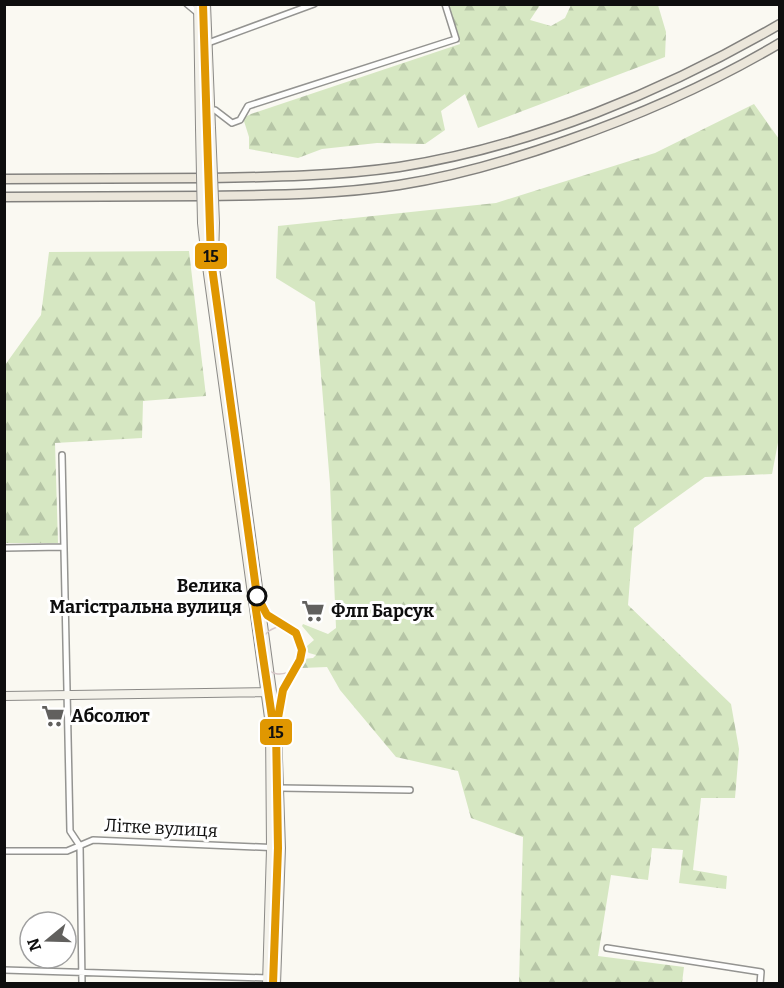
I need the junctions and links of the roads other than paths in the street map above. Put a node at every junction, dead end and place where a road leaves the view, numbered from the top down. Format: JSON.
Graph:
{"nodes":[{"id":1,"x":187,"y":4,"type":"edge"},
{"id":2,"x":198,"y":4,"type":"edge"},
{"id":3,"x":206,"y":4,"type":"edge"},
{"id":4,"x":314,"y":4,"type":"edge"},
{"id":5,"x":445,"y":4,"type":"edge"},
{"id":6,"x":202,"y":14,"type":"junction"},
{"id":7,"x":780,"y":24,"type":"edge"},
{"id":8,"x":203,"y":43,"type":"junction"},
{"id":9,"x":780,"y":44,"type":"edge"},
{"id":10,"x":200,"y":105,"type":"junction"},
{"id":11,"x":210,"y":110,"type":"junction"},
{"id":12,"x":4,"y":179,"type":"edge"},
{"id":13,"x":75,"y":179,"type":"junction"},
{"id":14,"x":4,"y":197,"type":"edge"},
{"id":15,"x":76,"y":197,"type":"junction"},
{"id":16,"x":210,"y":260,"type":"junction"},
{"id":17,"x":62,"y":455,"type":"dead end"},
{"id":18,"x":63,"y":547,"type":"junction"},
{"id":19,"x":4,"y":548,"type":"edge"},
{"id":20,"x":268,"y":692,"type":"junction"},
{"id":21,"x":66,"y":695,"type":"junction"},
{"id":22,"x":4,"y":696,"type":"edge"},
{"id":23,"x":279,"y":788,"type":"junction"},
{"id":24,"x":410,"y":790,"type":"dead end"},
{"id":25,"x":80,"y":846,"type":"junction"},
{"id":26,"x":281,"y":848,"type":"junction"},
{"id":27,"x":271,"y":849,"type":"junction"},
{"id":28,"x":4,"y":851,"type":"edge"},
{"id":29,"x":607,"y":948,"type":"dead end"},
{"id":30,"x":4,"y":970,"type":"edge"},
{"id":31,"x":81,"y":971,"type":"junction"},
{"id":32,"x":271,"y":981,"type":"edge"},
{"id":33,"x":82,"y":984,"type":"edge"},
{"id":34,"x":760,"y":984,"type":"edge"}],
"edges":[{"from":1,"to":6,"type":"street"},
{"from":2,"to":6,"type":"main road"},
{"from":3,"to":6,"type":"main road"},
{"from":4,"to":8,"type":"street"},
{"from":5,"to":11,"type":"street"},
{"from":6,"to":8,"type":"main road"},
{"from":7,"to":13,"type":"main road"},
{"from":8,"to":10,"type":"main road"},
{"from":8,"to":11,"type":"main road"},
{"from":9,"to":15,"type":"main road"},
{"from":10,"to":11,"type":"street"},
{"from":10,"to":16,"type":"main road","bridge":true},
{"from":11,"to":16,"type":"main road","bridge":true},
{"from":12,"to":13,"type":"main road"},
{"from":13,"to":15,"type":"main road"},
{"from":14,"to":15,"type":"main road"},
{"from":16,"to":20,"type":"main road"},
{"from":17,"to":18,"type":"street"},
{"from":18,"to":19,"type":"street"},
{"from":18,"to":21,"type":"street"},
{"from":20,"to":21,"type":"main road"},
{"from":20,"to":23,"type":"main road"},
{"from":20,"to":27,"type":"main road"},
{"from":21,"to":22,"type":"main road"},
{"from":21,"to":25,"type":"street"},
{"from":23,"to":24,"type":"street"},
{"from":23,"to":26,"type":"main road"},
{"from":25,"to":27,"type":"street","name":"Літке вулиця"},
{"from":25,"to":28,"type":"street","name":"Літке вулиця"},
{"from":25,"to":31,"type":"street"},
{"from":26,"to":27,"type":"street","name":"Літке вулиця"},
{"from":26,"to":32,"type":"main road"},
{"from":27,"to":32,"type":"main road"},
{"from":29,"to":34,"type":"street"},
{"from":30,"to":31,"type":"street"},
{"from":31,"to":32,"type":"street"},
{"from":31,"to":33,"type":"street"}]}
